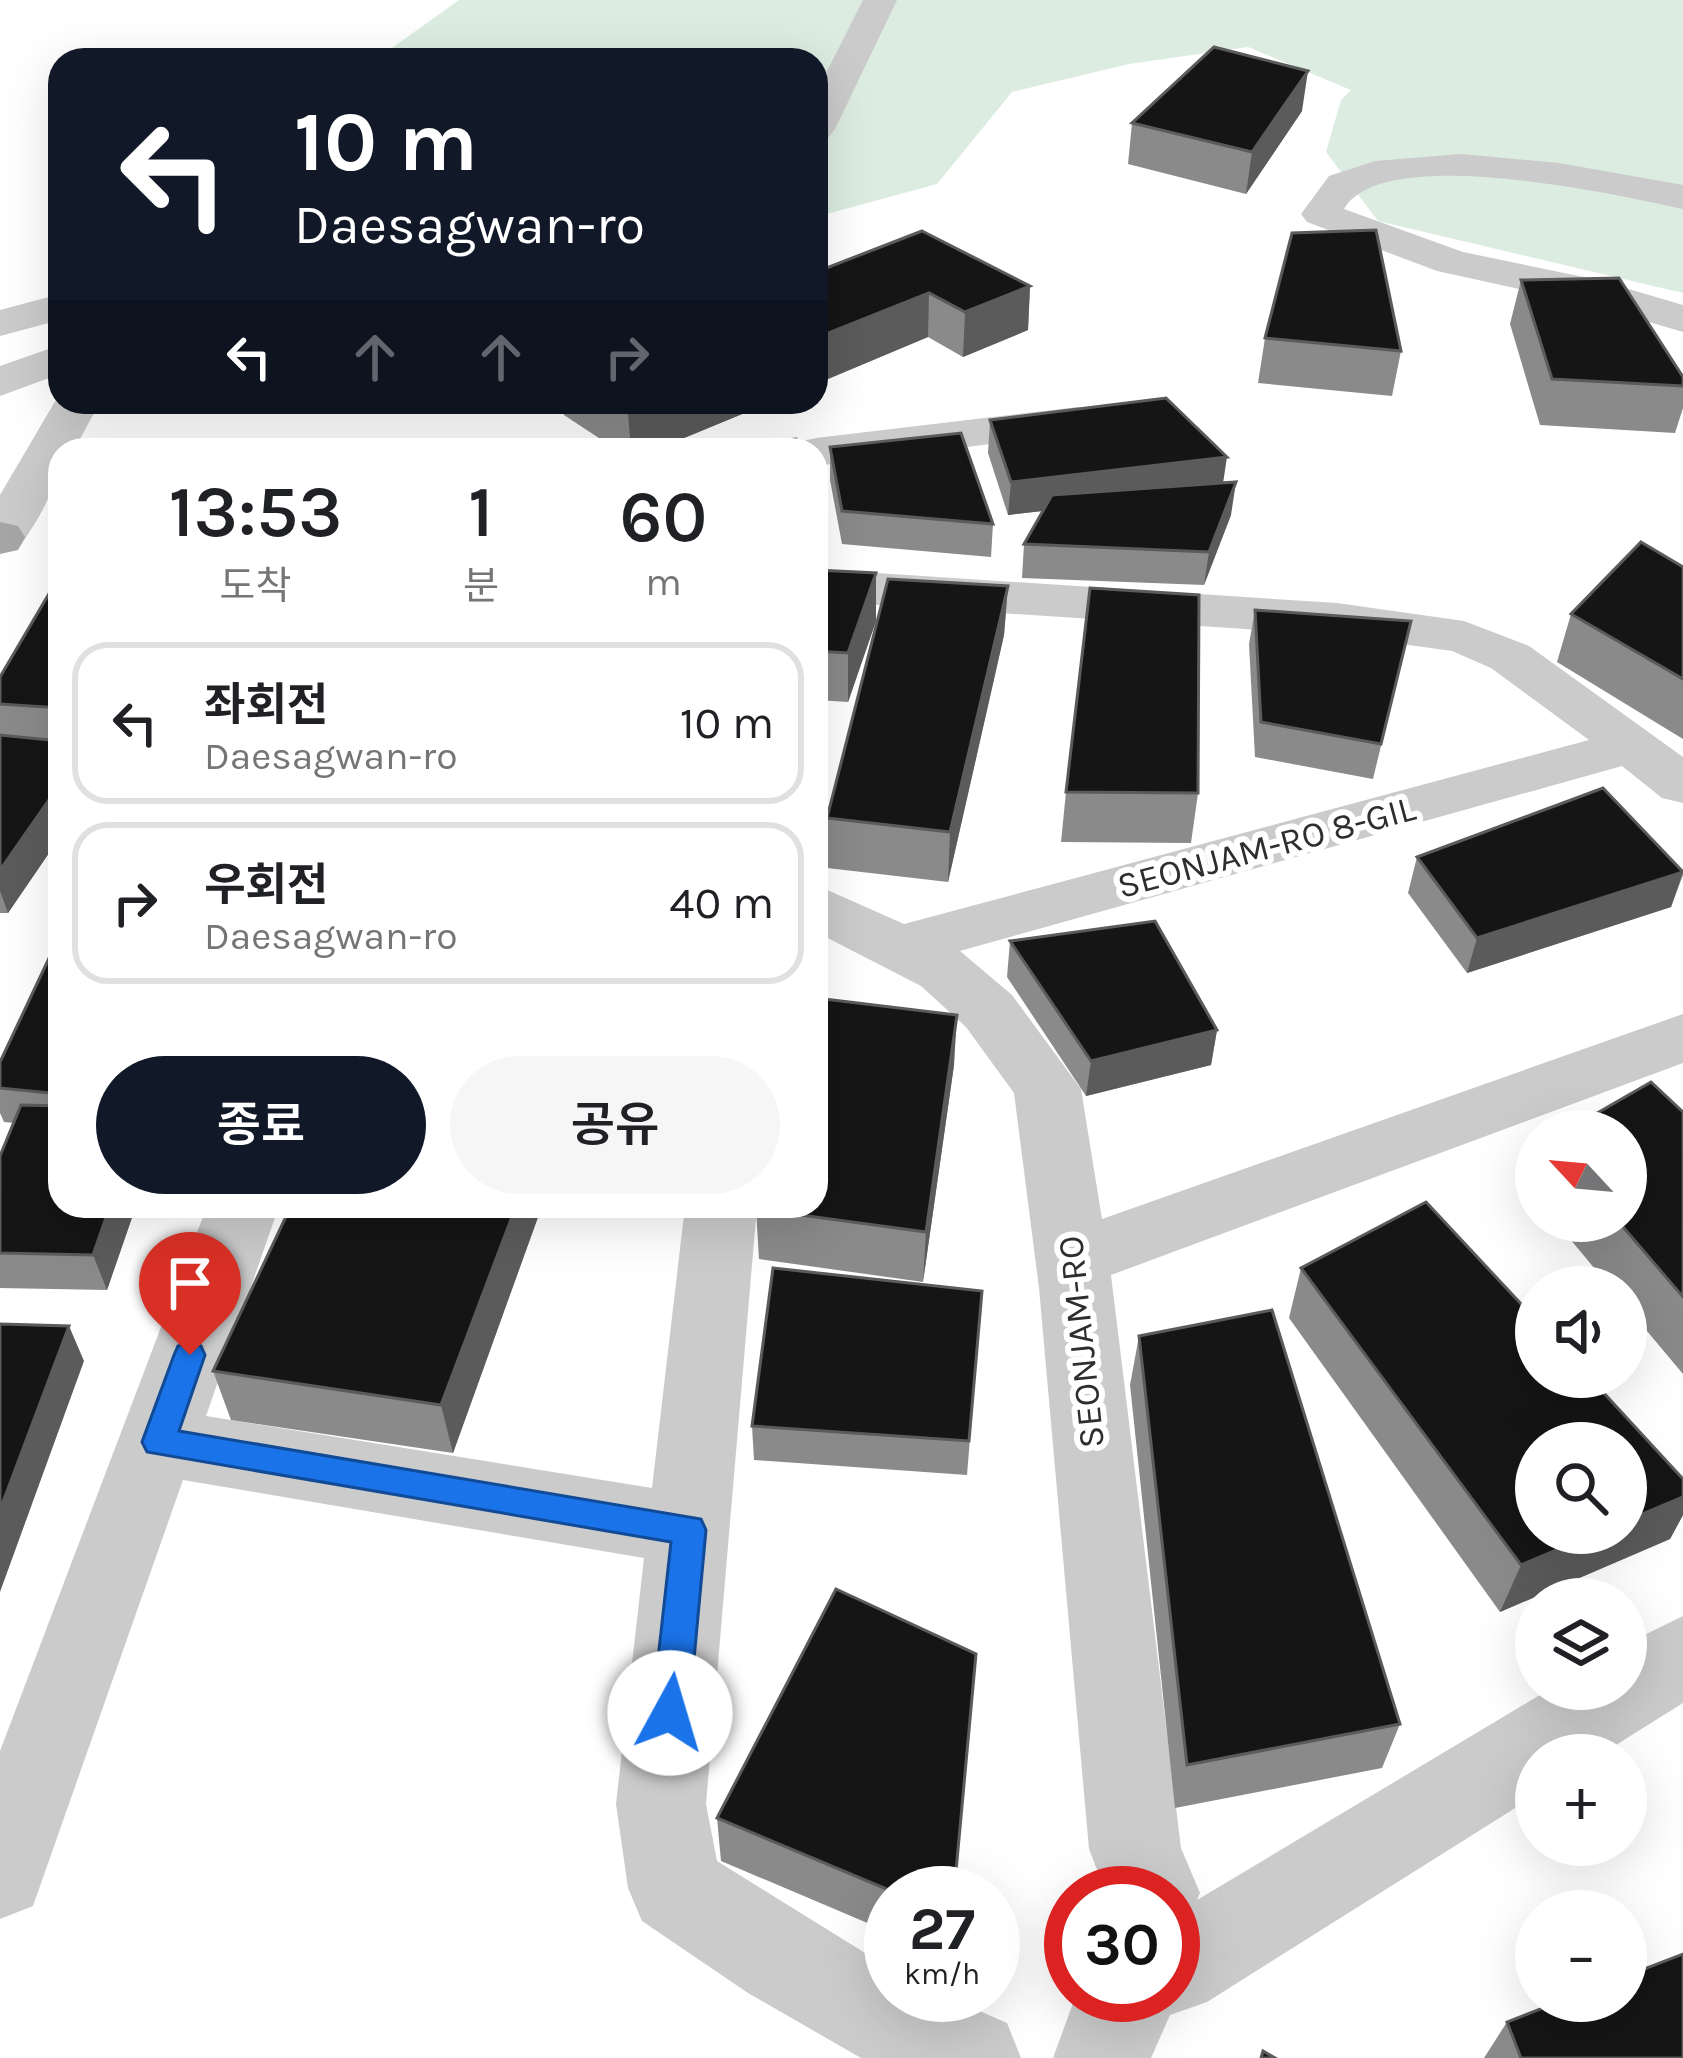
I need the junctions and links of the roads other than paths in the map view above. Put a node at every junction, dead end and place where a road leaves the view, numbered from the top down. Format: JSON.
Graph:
{"nodes":[{"id":1,"x":880,"y":0,"type":"edge"},
{"id":2,"x":828,"y":105,"type":"edge"},
{"id":3,"x":1683,"y":197,"type":"edge"},
{"id":4,"x":48,"y":310,"type":"edge"},
{"id":5,"x":1683,"y":320,"type":"edge"},
{"id":6,"x":0,"y":323,"type":"edge"},
{"id":7,"x":48,"y":363,"type":"edge"},
{"id":8,"x":0,"y":382,"type":"edge"},
{"id":9,"x":1082,"y":421,"type":"edge"},
{"id":10,"x":828,"y":451,"type":"edge"},
{"id":11,"x":48,"y":453,"type":"edge"},
{"id":12,"x":48,"y":536,"type":"edge"},
{"id":13,"x":0,"y":538,"type":"edge"},
{"id":14,"x":48,"y":543,"type":"edge"},
{"id":15,"x":828,"y":586,"type":"edge"},
{"id":16,"x":1630,"y":746,"type":"junction"},
{"id":17,"x":1683,"y":785,"type":"edge"},
{"id":18,"x":828,"y":912,"type":"edge"},
{"id":19,"x":901,"y":946,"type":"junction"},
{"id":20,"x":1683,"y":1038,"type":"edge"},
{"id":21,"x":239,"y":1218,"type":"edge"},
{"id":22,"x":720,"y":1218,"type":"edge"},
{"id":23,"x":1072,"y":1259,"type":"junction"},
{"id":24,"x":158,"y":1442,"type":"junction"},
{"id":25,"x":689,"y":1530,"type":"junction"},
{"id":26,"x":1683,"y":1656,"type":"edge"},
{"id":27,"x":1139,"y":1866,"type":"edge"},
{"id":28,"x":0,"y":1873,"type":"edge"},
{"id":29,"x":1200,"y":1930,"type":"edge"},
{"id":30,"x":1114,"y":2022,"type":"edge"},
{"id":31,"x":971,"y":2058,"type":"edge"},
{"id":32,"x":1102,"y":2058,"type":"edge"}],
"edges":[{"from":1,"to":2,"type":"street"},
{"from":3,"to":5,"type":"street"},
{"from":4,"to":6,"type":"street"},
{"from":7,"to":8,"type":"street"},
{"from":9,"to":10,"type":"street"},
{"from":11,"to":13,"type":"street"},
{"from":12,"to":13,"type":"street"},
{"from":13,"to":14,"type":"street"},
{"from":15,"to":16,"type":"street"},
{"from":16,"to":17,"type":"street"},
{"from":16,"to":19,"type":"street","name":"SEONJAM-RO 8-GIL"},
{"from":18,"to":19,"type":"street","name":"SEONJAM-RO"},
{"from":19,"to":23,"type":"street","name":"SEONJAM-RO"},
{"from":20,"to":23,"type":"street"},
{"from":21,"to":24,"type":"street"},
{"from":22,"to":25,"type":"street"},
{"from":23,"to":27,"type":"street","name":"SEONJAM-RO"},
{"from":24,"to":25,"type":"street"},
{"from":24,"to":28,"type":"street"},
{"from":25,"to":31,"type":"street"},
{"from":26,"to":29,"type":"street"},
{"from":30,"to":32,"type":"street"}]}
